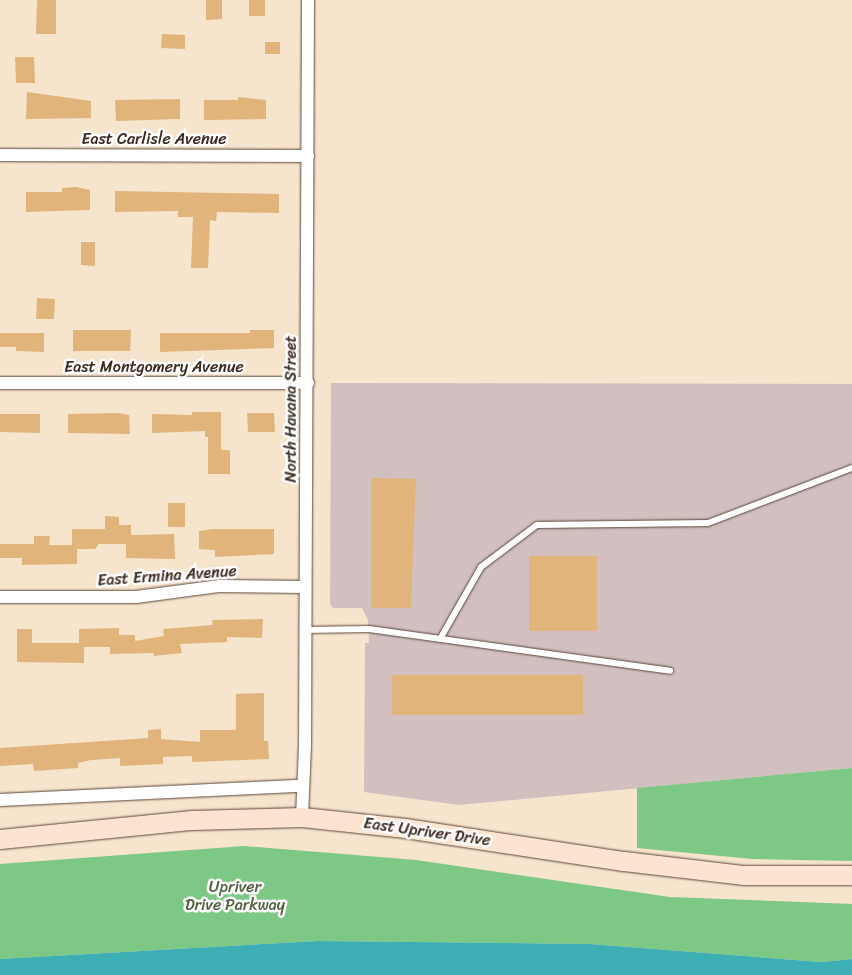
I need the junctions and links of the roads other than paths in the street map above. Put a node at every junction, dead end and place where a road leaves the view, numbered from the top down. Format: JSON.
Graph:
{"nodes":[{"id":1,"x":308,"y":0,"type":"edge"},
{"id":2,"x":0,"y":154,"type":"edge"},
{"id":3,"x":308,"y":156,"type":"junction"},
{"id":4,"x":0,"y":383,"type":"edge"},
{"id":5,"x":308,"y":383,"type":"junction"},
{"id":6,"x":852,"y":468,"type":"edge"},
{"id":7,"x":305,"y":587,"type":"junction"},
{"id":8,"x":0,"y":597,"type":"edge"},
{"id":9,"x":305,"y":630,"type":"junction"},
{"id":10,"x":440,"y":639,"type":"junction"},
{"id":11,"x":670,"y":671,"type":"dead end"},
{"id":12,"x":301,"y":786,"type":"junction"},
{"id":13,"x":0,"y":800,"type":"edge"},
{"id":14,"x":302,"y":817,"type":"junction"},
{"id":15,"x":0,"y":839,"type":"edge"},
{"id":16,"x":852,"y":875,"type":"edge"}],
"edges":[{"from":1,"to":3,"type":"street","name":"North Havana Street"},
{"from":2,"to":3,"type":"street","name":"East Carlisle Avenue"},
{"from":3,"to":5,"type":"street","name":"North Havana Street"},
{"from":4,"to":5,"type":"street","name":"East Montgomery Avenue"},
{"from":5,"to":7,"type":"street","name":"North Havana Street"},
{"from":6,"to":10,"type":"lane"},
{"from":7,"to":8,"type":"street","name":"East Ermina Avenue"},
{"from":7,"to":9,"type":"street","name":"North Havana Street"},
{"from":9,"to":10,"type":"lane"},
{"from":9,"to":12,"type":"street","name":"North Havana Street"},
{"from":10,"to":11,"type":"lane"},
{"from":12,"to":13,"type":"street"},
{"from":12,"to":14,"type":"street","name":"North Havana Street"},
{"from":14,"to":15,"type":"street","name":"East Upriver Drive"},
{"from":14,"to":16,"type":"street","name":"East Upriver Drive"}]}
